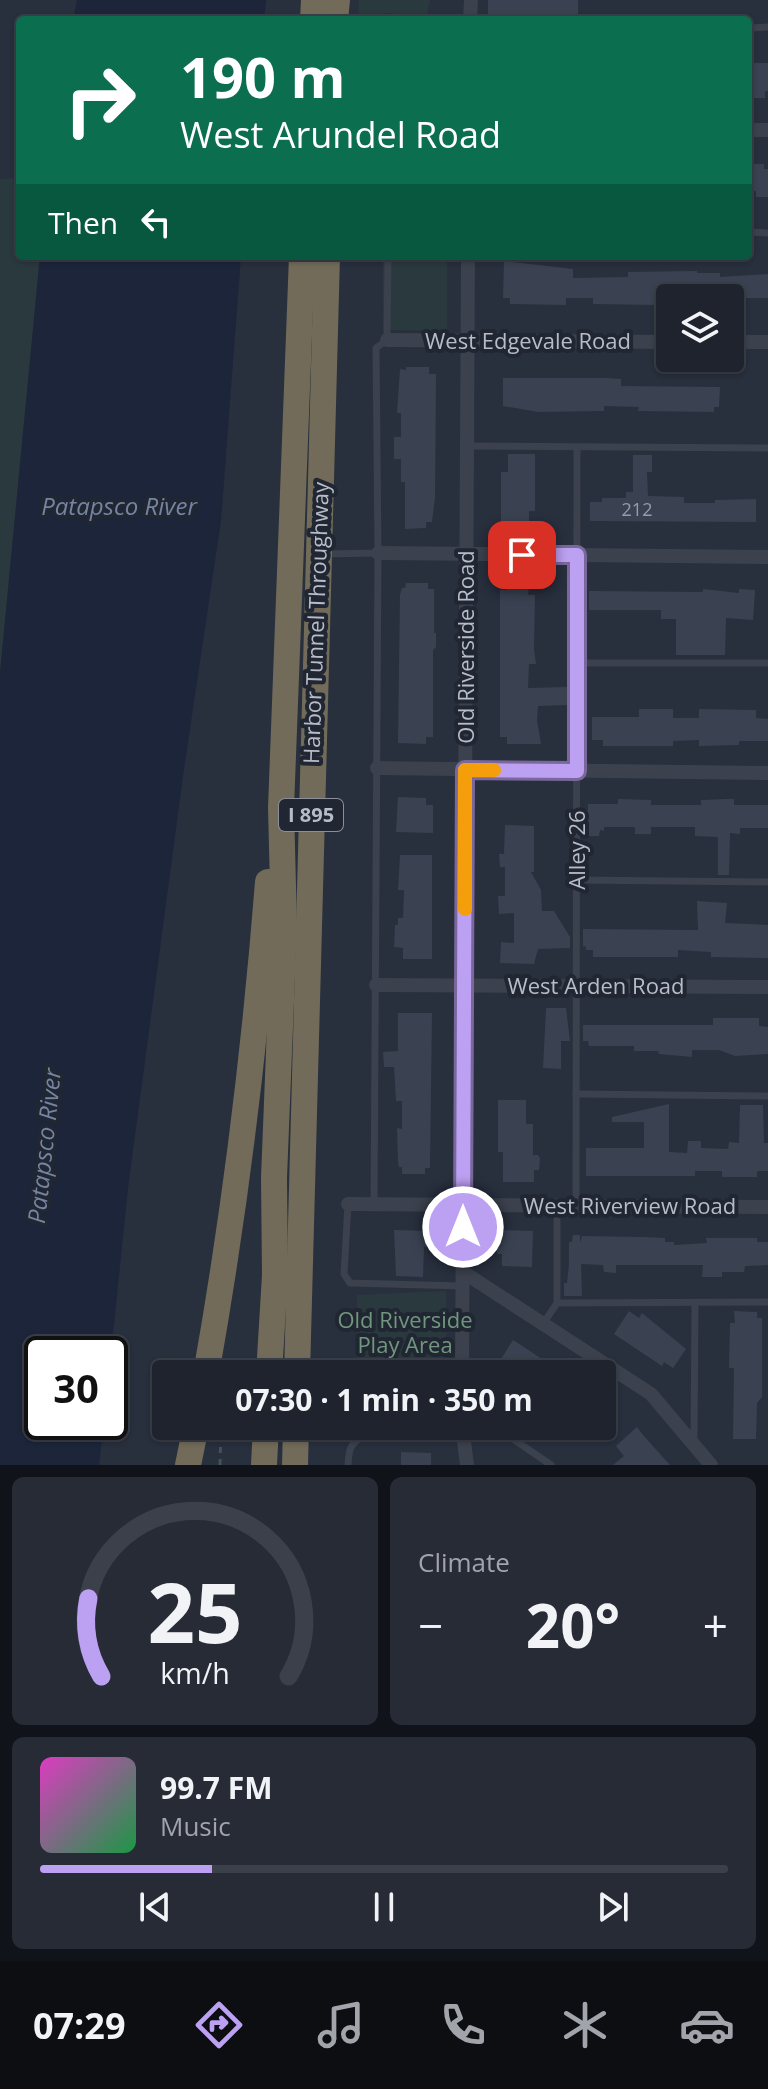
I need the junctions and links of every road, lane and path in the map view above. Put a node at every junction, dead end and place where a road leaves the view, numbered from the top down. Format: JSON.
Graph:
{"nodes":[{"id":1,"x":302,"y":260,"type":"edge"},
{"id":2,"x":327,"y":260,"type":"edge"},
{"id":3,"x":388,"y":260,"type":"edge"},
{"id":4,"x":468,"y":260,"type":"edge"},
{"id":5,"x":468,"y":340,"type":"junction"},
{"id":6,"x":656,"y":342,"type":"edge"},
{"id":7,"x":744,"y":342,"type":"edge"},
{"id":8,"x":768,"y":342,"type":"edge"},
{"id":9,"x":381,"y":344,"type":"junction"},
{"id":10,"x":467,"y":446,"type":"junction"},
{"id":11,"x":577,"y":447,"type":"junction"},
{"id":12,"x":768,"y":448,"type":"edge"},
{"id":13,"x":378,"y":553,"type":"junction"},
{"id":14,"x":318,"y":554,"type":"junction"},
{"id":15,"x":466,"y":554,"type":"junction"},
{"id":16,"x":577,"y":555,"type":"junction"},
{"id":17,"x":768,"y":557,"type":"edge"},
{"id":18,"x":577,"y":663,"type":"junction"},
{"id":19,"x":768,"y":663,"type":"edge"},
{"id":20,"x":377,"y":768,"type":"junction"},
{"id":21,"x":465,"y":770,"type":"junction"},
{"id":22,"x":577,"y":771,"type":"junction"},
{"id":23,"x":768,"y":773,"type":"edge"},
{"id":24,"x":281,"y":808,"type":"junction"},
{"id":25,"x":577,"y":880,"type":"junction"},
{"id":26,"x":768,"y":882,"type":"edge"},
{"id":27,"x":376,"y":985,"type":"junction"},
{"id":28,"x":464,"y":986,"type":"junction"},
{"id":29,"x":576,"y":986,"type":"junction"},
{"id":30,"x":768,"y":987,"type":"edge"},
{"id":31,"x":576,"y":1094,"type":"junction"},
{"id":32,"x":768,"y":1096,"type":"edge"},
{"id":33,"x":348,"y":1204,"type":"joint"},
{"id":34,"x":374,"y":1204,"type":"junction"},
{"id":35,"x":463,"y":1205,"type":"junction"},
{"id":36,"x":557,"y":1205,"type":"junction"},
{"id":37,"x":576,"y":1205,"type":"junction"},
{"id":38,"x":768,"y":1207,"type":"edge"},
{"id":39,"x":463,"y":1279,"type":"junction"},
{"id":40,"x":768,"y":1302,"type":"edge"},
{"id":41,"x":557,"y":1303,"type":"junction"},
{"id":42,"x":695,"y":1303,"type":"junction"},
{"id":43,"x":543,"y":1324,"type":"junction"},
{"id":44,"x":208,"y":1360,"type":"edge"},
{"id":45,"x":270,"y":1360,"type":"edge"},
{"id":46,"x":297,"y":1360,"type":"edge"},
{"id":47,"x":462,"y":1360,"type":"edge"},
{"id":48,"x":193,"y":1440,"type":"edge"},
{"id":49,"x":221,"y":1440,"type":"edge"},
{"id":50,"x":265,"y":1440,"type":"edge"},
{"id":51,"x":296,"y":1440,"type":"edge"},
{"id":52,"x":357,"y":1440,"type":"edge"},
{"id":53,"x":463,"y":1440,"type":"edge"},
{"id":54,"x":514,"y":1440,"type":"edge"},
{"id":55,"x":693,"y":1444,"type":"junction"},
{"id":56,"x":188,"y":1465,"type":"edge"},
{"id":57,"x":220,"y":1465,"type":"edge"},
{"id":58,"x":264,"y":1465,"type":"edge"},
{"id":59,"x":295,"y":1465,"type":"edge"},
{"id":60,"x":348,"y":1465,"type":"edge"},
{"id":61,"x":467,"y":1465,"type":"edge"},
{"id":62,"x":551,"y":1465,"type":"edge"},
{"id":63,"x":711,"y":1465,"type":"edge"}],
"edges":[{"from":1,"to":24,"type":"highway","name":"Harbor Tunnel Throughway","number":"I 895"},
{"from":2,"to":14,"type":"highway","name":"Harbor Tunnel Throughway","number":"I 895"},
{"from":3,"to":9,"type":"lane"},
{"from":4,"to":5,"type":"street","name":"Old Riverside Road"},
{"from":5,"to":6,"type":"street","name":"West Edgevale Road"},
{"from":5,"to":9,"type":"street","name":"West Edgevale Road"},
{"from":5,"to":10,"type":"street","name":"Old Riverside Road"},
{"from":7,"to":8,"type":"street"},
{"from":9,"to":13,"type":"lane"},
{"from":10,"to":11,"type":"lane"},
{"from":10,"to":15,"type":"street","name":"Old Riverside Road"},
{"from":11,"to":12,"type":"lane"},
{"from":11,"to":16,"type":"lane","name":"Alley 26"},
{"from":13,"to":14,"type":"lane"},
{"from":13,"to":15,"type":"street"},
{"from":13,"to":20,"type":"lane"},
{"from":14,"to":46,"type":"highway","name":"Harbor Tunnel Throughway","number":"I 895"},
{"from":15,"to":16,"type":"street"},
{"from":15,"to":21,"type":"street","name":"Old Riverside Road"},
{"from":16,"to":17,"type":"street"},
{"from":16,"to":18,"type":"lane","name":"Alley 26"},
{"from":18,"to":19,"type":"lane"},
{"from":18,"to":22,"type":"lane","name":"Alley 26"},
{"from":20,"to":21,"type":"street"},
{"from":20,"to":27,"type":"lane"},
{"from":21,"to":22,"type":"street"},
{"from":21,"to":28,"type":"street","name":"Old Riverside Road"},
{"from":22,"to":23,"type":"street"},
{"from":22,"to":25,"type":"lane","name":"Alley 26"},
{"from":24,"to":44,"type":"highway","name":"Harbor Tunnel Throughway"},
{"from":24,"to":45,"type":"highway","name":"Harbor Tunnel Throughway","number":"I 895"},
{"from":25,"to":26,"type":"lane"},
{"from":25,"to":29,"type":"lane","name":"Alley 26"},
{"from":27,"to":28,"type":"street","name":"West Arden Road"},
{"from":27,"to":34,"type":"lane"},
{"from":28,"to":29,"type":"street","name":"West Arden Road"},
{"from":28,"to":35,"type":"street","name":"Old Riverside Road"},
{"from":29,"to":30,"type":"street","name":"West Arden Road"},
{"from":29,"to":31,"type":"lane","name":"Alley 26"},
{"from":31,"to":32,"type":"lane"},
{"from":31,"to":37,"type":"lane","name":"Alley 26"},
{"from":33,"to":34,"type":"street","name":"West Riverview Road"},
{"from":33,"to":39,"type":"lane"},
{"from":34,"to":35,"type":"street","name":"West Riverview Road"},
{"from":35,"to":36,"type":"street","name":"West Riverview Road"},
{"from":35,"to":39,"type":"street","name":"Old Riverside Road"},
{"from":36,"to":37,"type":"street","name":"West Riverview Road"},
{"from":36,"to":41,"type":"lane"},
{"from":37,"to":38,"type":"street","name":"West Riverview Road"},
{"from":39,"to":43,"type":"street"},
{"from":39,"to":47,"type":"street","name":"Old Riverside Road"},
{"from":40,"to":42,"type":"lane"},
{"from":41,"to":42,"type":"lane"},
{"from":41,"to":43,"type":"lane"},
{"from":42,"to":55,"type":"lane"},
{"from":43,"to":55,"type":"street"},
{"from":48,"to":56,"type":"highway"},
{"from":49,"to":57,"type":"path"},
{"from":50,"to":58,"type":"highway"},
{"from":51,"to":59,"type":"highway"},
{"from":52,"to":60,"type":"lane"},
{"from":53,"to":61,"type":"street"},
{"from":54,"to":62,"type":"lane"},
{"from":55,"to":63,"type":"street"}]}
